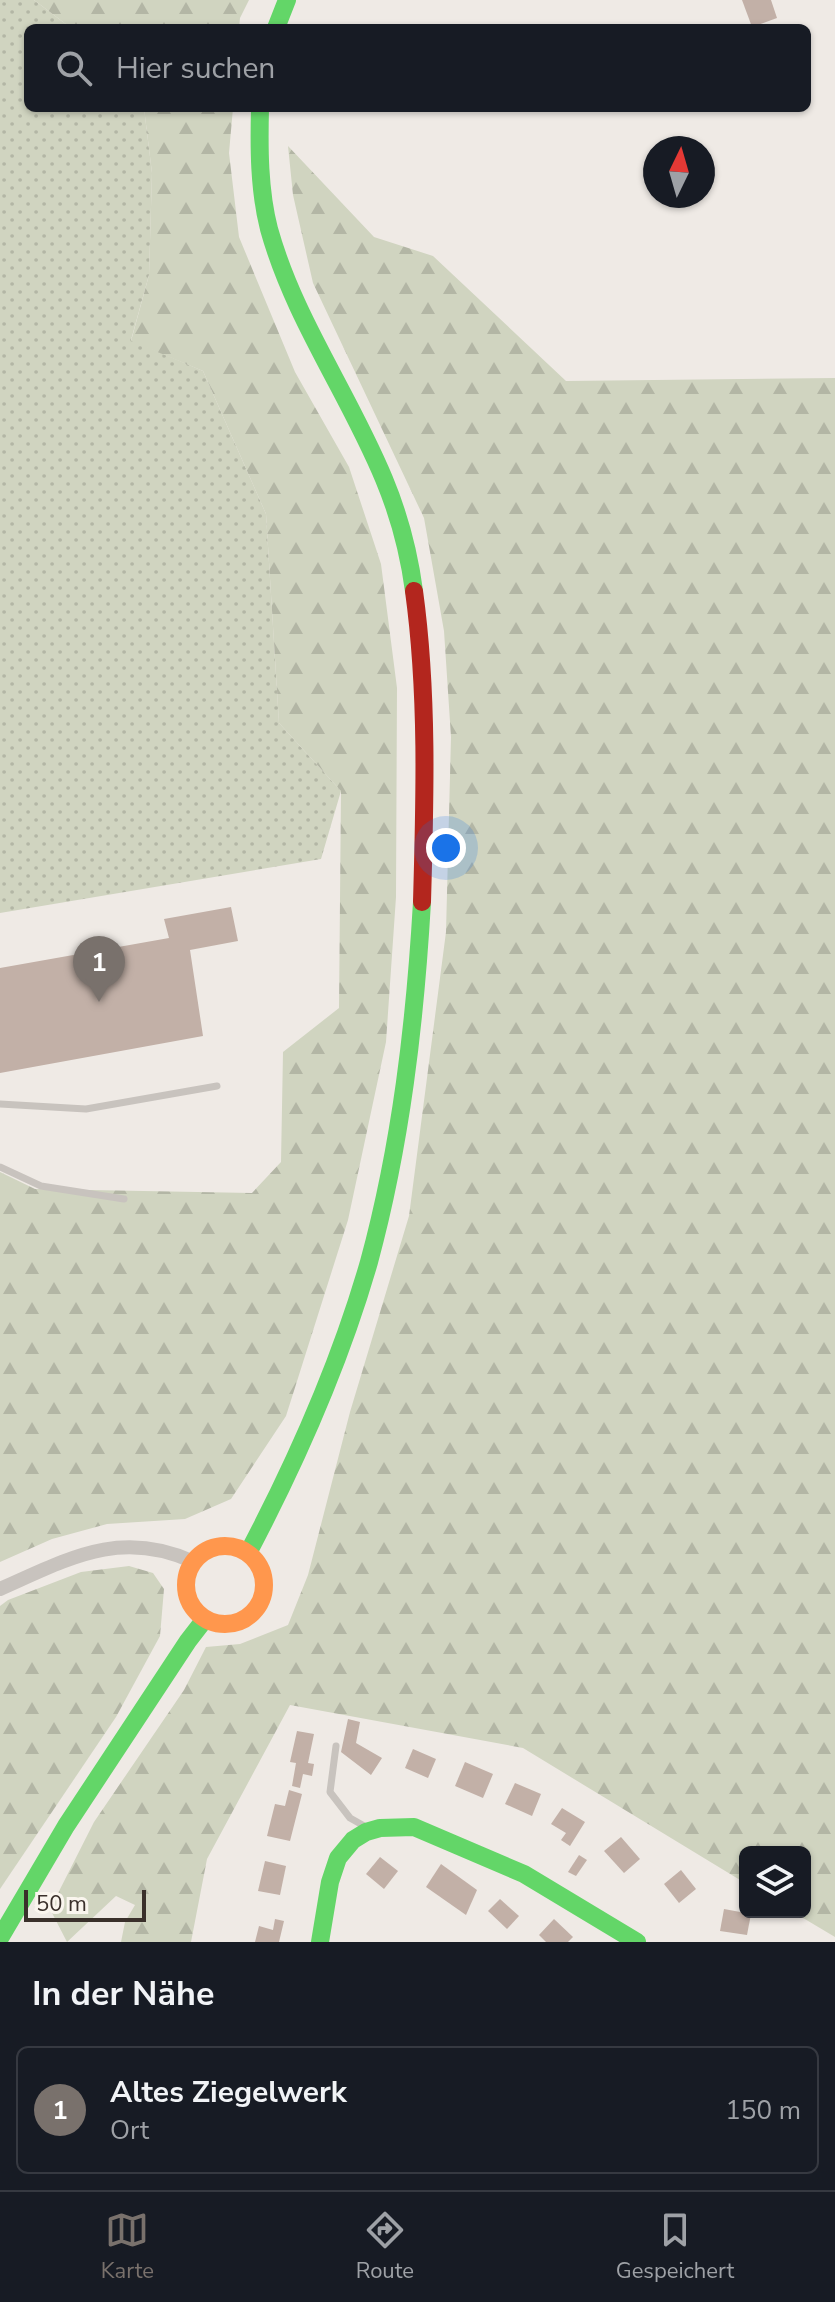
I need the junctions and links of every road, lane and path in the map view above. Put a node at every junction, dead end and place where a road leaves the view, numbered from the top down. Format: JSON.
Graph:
{"nodes":[{"id":1,"x":287,"y":0,"type":"edge"},
{"id":2,"x":278,"y":24,"type":"edge"},
{"id":3,"x":260,"y":112,"type":"edge"},
{"id":4,"x":217,"y":1086,"type":"dead end"},
{"id":5,"x":0,"y":1104,"type":"edge"},
{"id":6,"x":0,"y":1167,"type":"edge"},
{"id":7,"x":124,"y":1199,"type":"dead end"},
{"id":8,"x":248,"y":1553,"type":"junction"},
{"id":9,"x":194,"y":1562,"type":"junction"},
{"id":10,"x":0,"y":1589,"type":"edge"},
{"id":11,"x":205,"y":1619,"type":"junction"},
{"id":12,"x":336,"y":1746,"type":"dead end"},
{"id":13,"x":371,"y":1830,"type":"junction"},
{"id":14,"x":0,"y":1938,"type":"edge"},
{"id":15,"x":320,"y":1942,"type":"edge"},
{"id":16,"x":637,"y":1942,"type":"edge"}],
"edges":[{"from":1,"to":2,"type":"main road"},
{"from":3,"to":8,"type":"main road"},
{"from":4,"to":5,"type":"lane"},
{"from":6,"to":7,"type":"lane"},
{"from":8,"to":9,"type":"main road"},
{"from":8,"to":11,"type":"main road"},
{"from":9,"to":10,"type":"street"},
{"from":9,"to":11,"type":"main road"},
{"from":11,"to":14,"type":"main road"},
{"from":12,"to":13,"type":"lane"},
{"from":13,"to":15,"type":"main road"},
{"from":13,"to":16,"type":"main road"}]}
